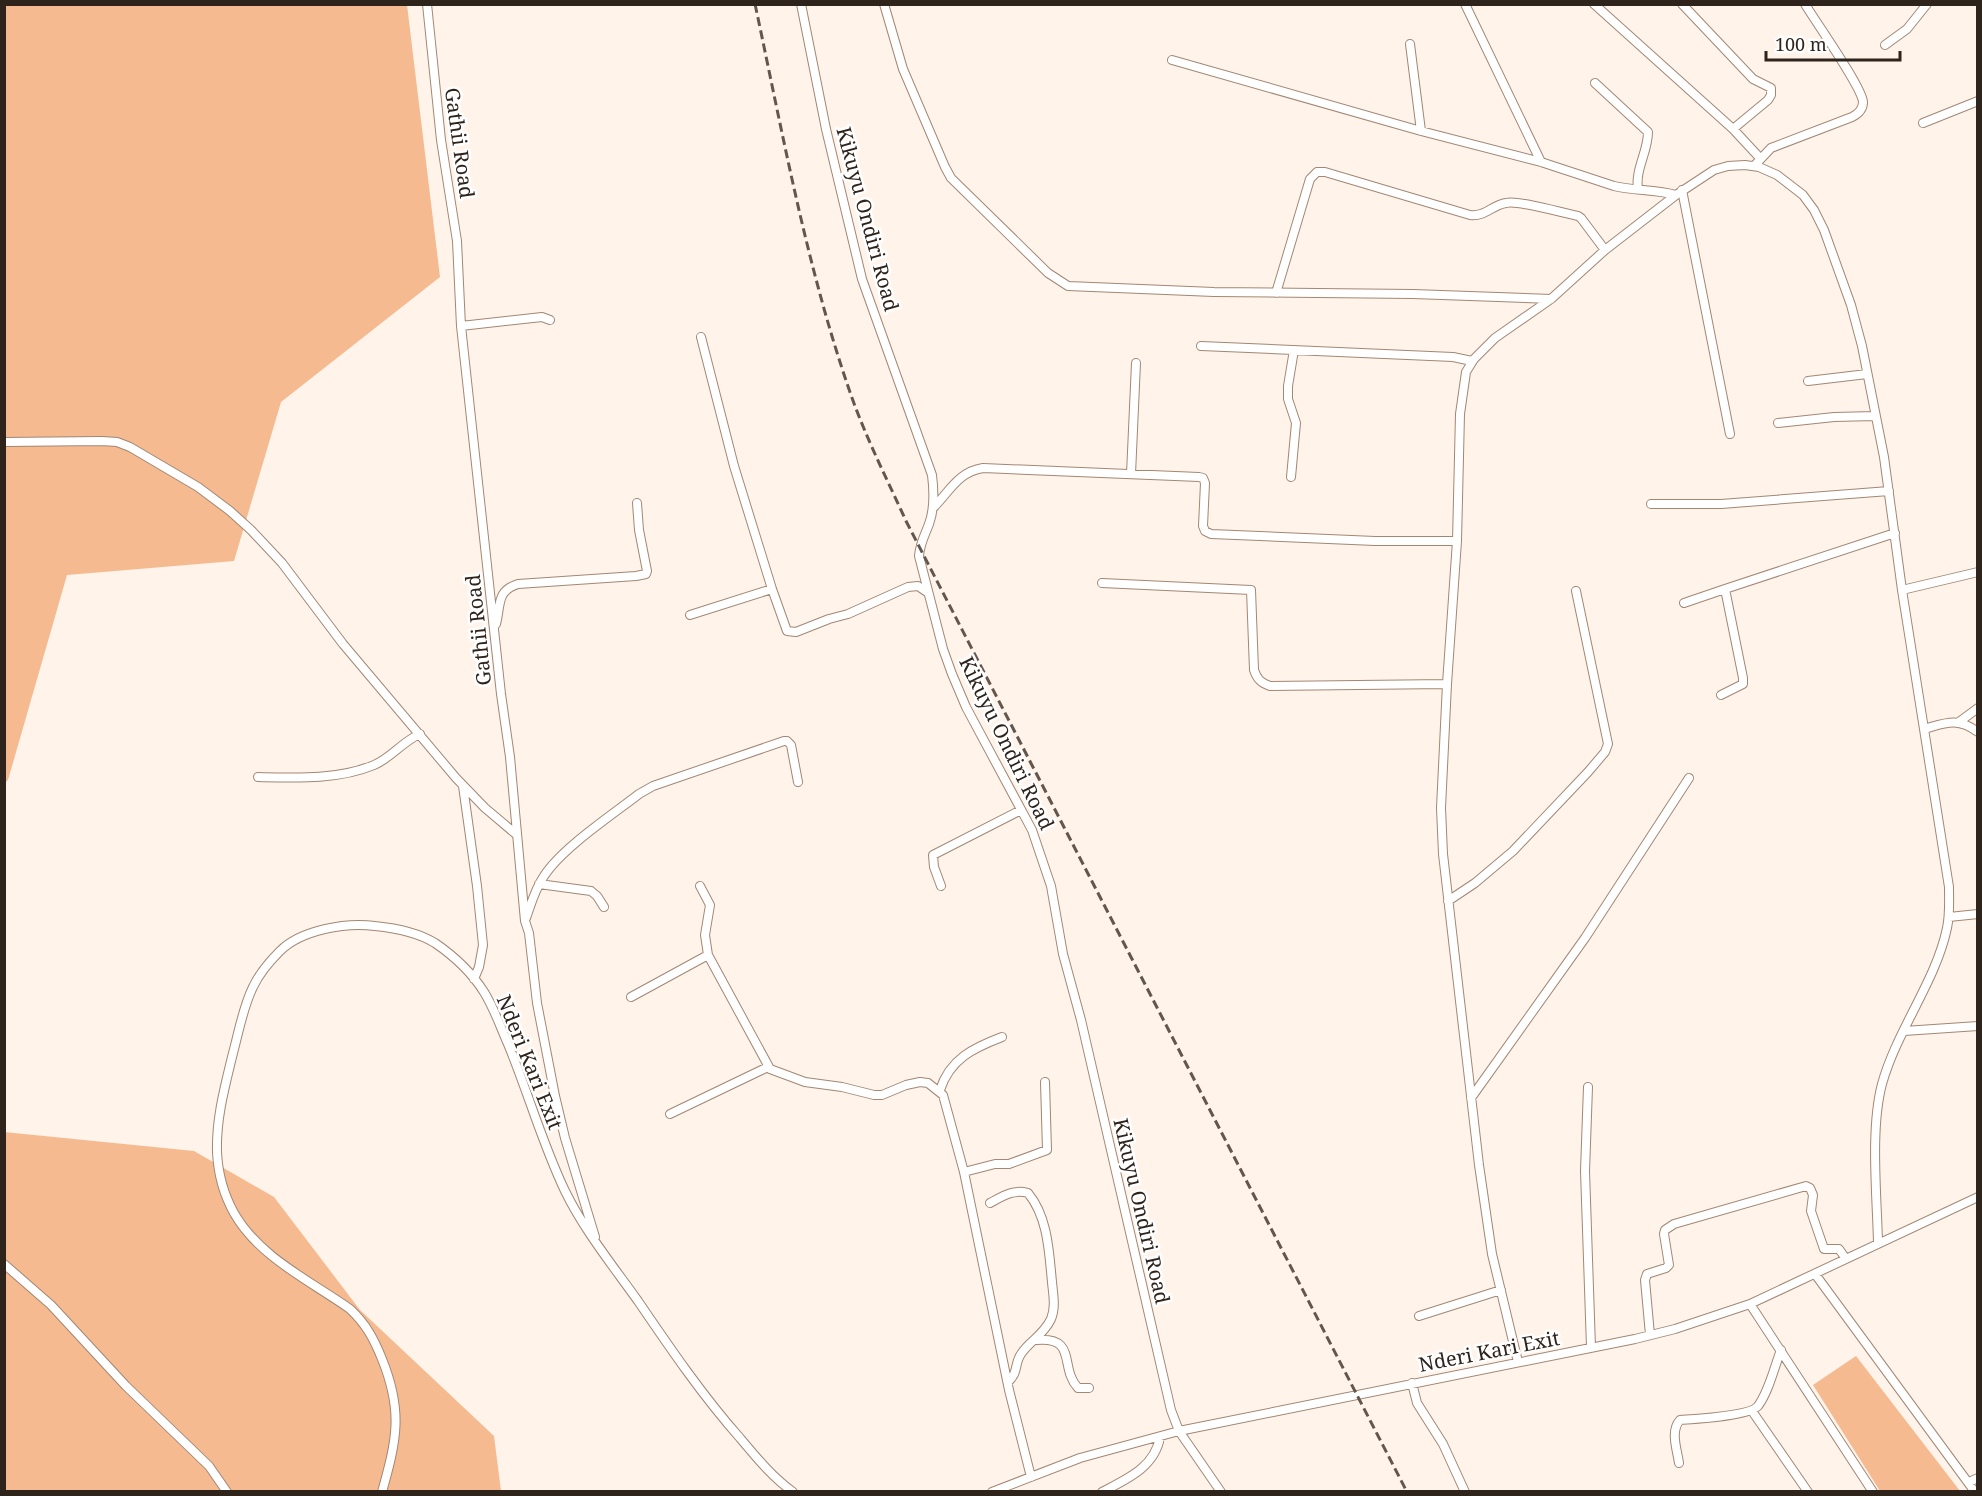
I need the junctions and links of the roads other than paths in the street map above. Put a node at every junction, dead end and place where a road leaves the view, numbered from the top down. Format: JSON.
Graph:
{"nodes":[{"id":1,"x":427,"y":4,"type":"edge"},
{"id":2,"x":801,"y":4,"type":"edge"},
{"id":3,"x":884,"y":4,"type":"edge"},
{"id":4,"x":1465,"y":4,"type":"edge"},
{"id":5,"x":1594,"y":4,"type":"edge"},
{"id":6,"x":1682,"y":4,"type":"edge"},
{"id":7,"x":1805,"y":4,"type":"edge"},
{"id":8,"x":1927,"y":4,"type":"edge"},
{"id":9,"x":1410,"y":44,"type":"dead end"},
{"id":10,"x":1885,"y":45,"type":"dead end"},
{"id":11,"x":1172,"y":60,"type":"dead end"},
{"id":12,"x":1595,"y":83,"type":"dead end"},
{"id":13,"x":1977,"y":101,"type":"edge"},
{"id":14,"x":1923,"y":123,"type":"dead end"},
{"id":15,"x":1733,"y":129,"type":"junction"},
{"id":16,"x":1422,"y":131,"type":"junction"},
{"id":17,"x":1760,"y":158,"type":"junction"},
{"id":18,"x":1541,"y":162,"type":"junction"},
{"id":19,"x":1754,"y":166,"type":"junction"},
{"id":20,"x":1638,"y":189,"type":"junction"},
{"id":21,"x":1679,"y":192,"type":"junction"},
{"id":22,"x":1605,"y":250,"type":"junction"},
{"id":23,"x":1276,"y":293,"type":"junction"},
{"id":24,"x":1551,"y":299,"type":"junction"},
{"id":25,"x":550,"y":320,"type":"dead end"},
{"id":26,"x":461,"y":326,"type":"junction"},
{"id":27,"x":701,"y":337,"type":"dead end"},
{"id":28,"x":1201,"y":346,"type":"dead end"},
{"id":29,"x":1294,"y":351,"type":"junction"},
{"id":30,"x":1472,"y":361,"type":"junction"},
{"id":31,"x":1136,"y":363,"type":"dead end"},
{"id":32,"x":1867,"y":374,"type":"junction"},
{"id":33,"x":1808,"y":381,"type":"dead end"},
{"id":34,"x":1875,"y":416,"type":"junction"},
{"id":35,"x":1778,"y":423,"type":"dead end"},
{"id":36,"x":1730,"y":434,"type":"dead end"},
{"id":37,"x":4,"y":442,"type":"edge"},
{"id":38,"x":1131,"y":474,"type":"junction"},
{"id":39,"x":1291,"y":477,"type":"dead end"},
{"id":40,"x":1889,"y":491,"type":"junction"},
{"id":41,"x":636,"y":503,"type":"dead end"},
{"id":42,"x":1651,"y":504,"type":"dead end"},
{"id":43,"x":933,"y":508,"type":"junction"},
{"id":44,"x":1895,"y":533,"type":"junction"},
{"id":45,"x":1457,"y":541,"type":"junction"},
{"id":46,"x":1977,"y":572,"type":"edge"},
{"id":47,"x":1102,"y":583,"type":"dead end"},
{"id":48,"x":772,"y":589,"type":"junction"},
{"id":49,"x":1725,"y":589,"type":"junction"},
{"id":50,"x":1902,"y":590,"type":"junction"},
{"id":51,"x":1576,"y":591,"type":"dead end"},
{"id":52,"x":927,"y":592,"type":"junction"},
{"id":53,"x":1684,"y":603,"type":"dead end"},
{"id":54,"x":690,"y":615,"type":"dead end"},
{"id":55,"x":494,"y":630,"type":"junction"},
{"id":56,"x":1447,"y":684,"type":"junction"},
{"id":57,"x":1721,"y":695,"type":"dead end"},
{"id":58,"x":1977,"y":708,"type":"edge"},
{"id":59,"x":1959,"y":722,"type":"junction"},
{"id":60,"x":1924,"y":729,"type":"junction"},
{"id":61,"x":1977,"y":732,"type":"edge"},
{"id":62,"x":420,"y":734,"type":"junction"},
{"id":63,"x":258,"y":777,"type":"dead end"},
{"id":64,"x":1689,"y":778,"type":"dead end"},
{"id":65,"x":798,"y":782,"type":"dead end"},
{"id":66,"x":463,"y":786,"type":"junction"},
{"id":67,"x":1021,"y":810,"type":"junction"},
{"id":68,"x":517,"y":835,"type":"junction"},
{"id":69,"x":539,"y":884,"type":"junction"},
{"id":70,"x":700,"y":886,"type":"dead end"},
{"id":71,"x":942,"y":886,"type":"dead end"},
{"id":72,"x":1448,"y":901,"type":"junction"},
{"id":73,"x":604,"y":907,"type":"dead end"},
{"id":74,"x":1977,"y":914,"type":"edge"},
{"id":75,"x":1948,"y":917,"type":"junction"},
{"id":76,"x":525,"y":921,"type":"junction"},
{"id":77,"x":708,"y":955,"type":"junction"},
{"id":78,"x":474,"y":979,"type":"junction"},
{"id":79,"x":631,"y":997,"type":"dead end"},
{"id":80,"x":1977,"y":1026,"type":"edge"},
{"id":81,"x":1904,"y":1031,"type":"junction"},
{"id":82,"x":1002,"y":1037,"type":"dead end"},
{"id":83,"x":768,"y":1067,"type":"junction"},
{"id":84,"x":1045,"y":1082,"type":"dead end"},
{"id":85,"x":1588,"y":1087,"type":"dead end"},
{"id":86,"x":940,"y":1090,"type":"junction"},
{"id":87,"x":1471,"y":1098,"type":"junction"},
{"id":88,"x":670,"y":1114,"type":"dead end"},
{"id":89,"x":964,"y":1172,"type":"junction"},
{"id":90,"x":1977,"y":1197,"type":"edge"},
{"id":91,"x":990,"y":1203,"type":"dead end"},
{"id":92,"x":1878,"y":1243,"type":"junction"},
{"id":93,"x":598,"y":1245,"type":"junction"},
{"id":94,"x":1846,"y":1259,"type":"junction"},
{"id":95,"x":4,"y":1264,"type":"edge"},
{"id":96,"x":1815,"y":1274,"type":"junction"},
{"id":97,"x":1501,"y":1290,"type":"junction"},
{"id":98,"x":1750,"y":1304,"type":"junction"},
{"id":99,"x":1419,"y":1316,"type":"dead end"},
{"id":100,"x":1650,"y":1335,"type":"junction"},
{"id":101,"x":1036,"y":1340,"type":"junction"},
{"id":102,"x":1591,"y":1347,"type":"junction"},
{"id":103,"x":1781,"y":1350,"type":"junction"},
{"id":104,"x":1518,"y":1362,"type":"junction"},
{"id":105,"x":1008,"y":1382,"type":"junction"},
{"id":106,"x":1412,"y":1383,"type":"junction"},
{"id":107,"x":1089,"y":1388,"type":"dead end"},
{"id":108,"x":1752,"y":1411,"type":"junction"},
{"id":109,"x":1179,"y":1431,"type":"junction"},
{"id":110,"x":1160,"y":1437,"type":"junction"},
{"id":111,"x":1679,"y":1463,"type":"dead end"},
{"id":112,"x":1031,"y":1477,"type":"junction"},
{"id":113,"x":1977,"y":1478,"type":"edge"},
{"id":114,"x":1969,"y":1482,"type":"junction"},
{"id":115,"x":1114,"y":1489,"type":"edge"},
{"id":116,"x":227,"y":1491,"type":"edge"},
{"id":117,"x":382,"y":1491,"type":"edge"},
{"id":118,"x":793,"y":1491,"type":"edge"},
{"id":119,"x":992,"y":1491,"type":"edge"},
{"id":120,"x":1102,"y":1491,"type":"edge"},
{"id":121,"x":1221,"y":1491,"type":"edge"},
{"id":122,"x":1465,"y":1491,"type":"edge"},
{"id":123,"x":1808,"y":1491,"type":"edge"},
{"id":124,"x":1873,"y":1491,"type":"edge"},
{"id":125,"x":1976,"y":1491,"type":"edge"}],
"edges":[{"from":1,"to":26,"type":"street","name":"Gathii Road"},
{"from":2,"to":43,"type":"street","name":"Kikuyu Ondiri Road"},
{"from":3,"to":23,"type":"street"},
{"from":4,"to":18,"type":"street"},
{"from":5,"to":15,"type":"street"},
{"from":6,"to":15,"type":"street"},
{"from":7,"to":17,"type":"street"},
{"from":8,"to":10,"type":"street"},
{"from":9,"to":16,"type":"street"},
{"from":11,"to":16,"type":"street"},
{"from":12,"to":20,"type":"street"},
{"from":13,"to":14,"type":"street"},
{"from":15,"to":17,"type":"street"},
{"from":16,"to":18,"type":"street"},
{"from":17,"to":19,"type":"street"},
{"from":18,"to":20,"type":"street"},
{"from":19,"to":21,"type":"street"},
{"from":19,"to":32,"type":"street"},
{"from":20,"to":21,"type":"street"},
{"from":21,"to":22,"type":"street"},
{"from":21,"to":36,"type":"street"},
{"from":22,"to":23,"type":"street"},
{"from":22,"to":24,"type":"street"},
{"from":23,"to":24,"type":"street"},
{"from":24,"to":30,"type":"street"},
{"from":25,"to":26,"type":"street"},
{"from":26,"to":55,"type":"street","name":"Gathii Road"},
{"from":27,"to":48,"type":"street"},
{"from":28,"to":29,"type":"street"},
{"from":29,"to":30,"type":"street"},
{"from":29,"to":39,"type":"street"},
{"from":30,"to":45,"type":"street"},
{"from":31,"to":38,"type":"street"},
{"from":32,"to":33,"type":"street"},
{"from":32,"to":34,"type":"street"},
{"from":34,"to":35,"type":"street"},
{"from":34,"to":40,"type":"street"},
{"from":37,"to":62,"type":"street"},
{"from":38,"to":43,"type":"street"},
{"from":38,"to":45,"type":"street"},
{"from":40,"to":42,"type":"street"},
{"from":40,"to":44,"type":"street"},
{"from":41,"to":55,"type":"street"},
{"from":43,"to":52,"type":"street","name":"Kikuyu Ondiri Road"},
{"from":44,"to":49,"type":"street"},
{"from":44,"to":50,"type":"street"},
{"from":45,"to":56,"type":"street"},
{"from":46,"to":50,"type":"street"},
{"from":47,"to":56,"type":"street"},
{"from":48,"to":52,"type":"street"},
{"from":48,"to":54,"type":"street"},
{"from":49,"to":53,"type":"street"},
{"from":49,"to":57,"type":"street"},
{"from":50,"to":60,"type":"street"},
{"from":51,"to":72,"type":"street"},
{"from":52,"to":67,"type":"street","name":"Kikuyu Ondiri Road"},
{"from":55,"to":68,"type":"street","name":"Gathii Road"},
{"from":56,"to":72,"type":"street"},
{"from":58,"to":59,"type":"street"},
{"from":59,"to":60,"type":"street"},
{"from":59,"to":61,"type":"street"},
{"from":60,"to":75,"type":"street"},
{"from":62,"to":63,"type":"street"},
{"from":62,"to":66,"type":"street"},
{"from":64,"to":87,"type":"street"},
{"from":65,"to":69,"type":"street"},
{"from":66,"to":68,"type":"street"},
{"from":66,"to":78,"type":"street"},
{"from":67,"to":71,"type":"street"},
{"from":67,"to":109,"type":"street","name":"Kikuyu Ondiri Road"},
{"from":68,"to":76,"type":"street","name":"Gathii Road"},
{"from":69,"to":73,"type":"street"},
{"from":69,"to":76,"type":"street"},
{"from":70,"to":77,"type":"street"},
{"from":72,"to":87,"type":"street"},
{"from":74,"to":75,"type":"street"},
{"from":75,"to":81,"type":"street"},
{"from":76,"to":93,"type":"street","name":"Gathii Road"},
{"from":77,"to":79,"type":"street"},
{"from":77,"to":83,"type":"street"},
{"from":78,"to":93,"type":"street","name":"Nderi Kari Exit"},
{"from":78,"to":117,"type":"street","name":"Nderi Kari Exit"},
{"from":80,"to":81,"type":"street"},
{"from":81,"to":92,"type":"street"},
{"from":82,"to":86,"type":"street"},
{"from":83,"to":86,"type":"street"},
{"from":83,"to":88,"type":"street"},
{"from":84,"to":89,"type":"street"},
{"from":85,"to":102,"type":"street"},
{"from":86,"to":89,"type":"street"},
{"from":87,"to":97,"type":"street"},
{"from":89,"to":105,"type":"street"},
{"from":90,"to":92,"type":"street","name":"Nderi Kari Exit"},
{"from":91,"to":101,"type":"street"},
{"from":92,"to":94,"type":"street","name":"Nderi Kari Exit"},
{"from":93,"to":118,"type":"street","name":"Nderi Kari Exit"},
{"from":94,"to":96,"type":"street","name":"Nderi Kari Exit"},
{"from":94,"to":100,"type":"street"},
{"from":95,"to":116,"type":"street"},
{"from":96,"to":98,"type":"street","name":"Nderi Kari Exit"},
{"from":96,"to":114,"type":"street"},
{"from":97,"to":99,"type":"street"},
{"from":97,"to":104,"type":"street"},
{"from":98,"to":100,"type":"street","name":"Nderi Kari Exit"},
{"from":98,"to":103,"type":"street"},
{"from":100,"to":102,"type":"street","name":"Nderi Kari Exit"},
{"from":101,"to":105,"type":"street"},
{"from":101,"to":107,"type":"street"},
{"from":102,"to":104,"type":"street","name":"Nderi Kari Exit"},
{"from":103,"to":108,"type":"street"},
{"from":103,"to":124,"type":"street"},
{"from":104,"to":106,"type":"street","name":"Nderi Kari Exit"},
{"from":105,"to":112,"type":"street"},
{"from":106,"to":109,"type":"street","name":"Nderi Kari Exit"},
{"from":106,"to":122,"type":"street"},
{"from":108,"to":111,"type":"street"},
{"from":108,"to":123,"type":"street"},
{"from":109,"to":110,"type":"street","name":"Nderi Kari Exit"},
{"from":109,"to":121,"type":"street","name":"Kikuyu Ondiri Road"},
{"from":110,"to":112,"type":"street","name":"Nderi Kari Exit"},
{"from":110,"to":115,"type":"street"},
{"from":112,"to":119,"type":"street","name":"Nderi Kari Exit"},
{"from":113,"to":114,"type":"street"},
{"from":114,"to":125,"type":"street"},
{"from":115,"to":120,"type":"street"}]}
